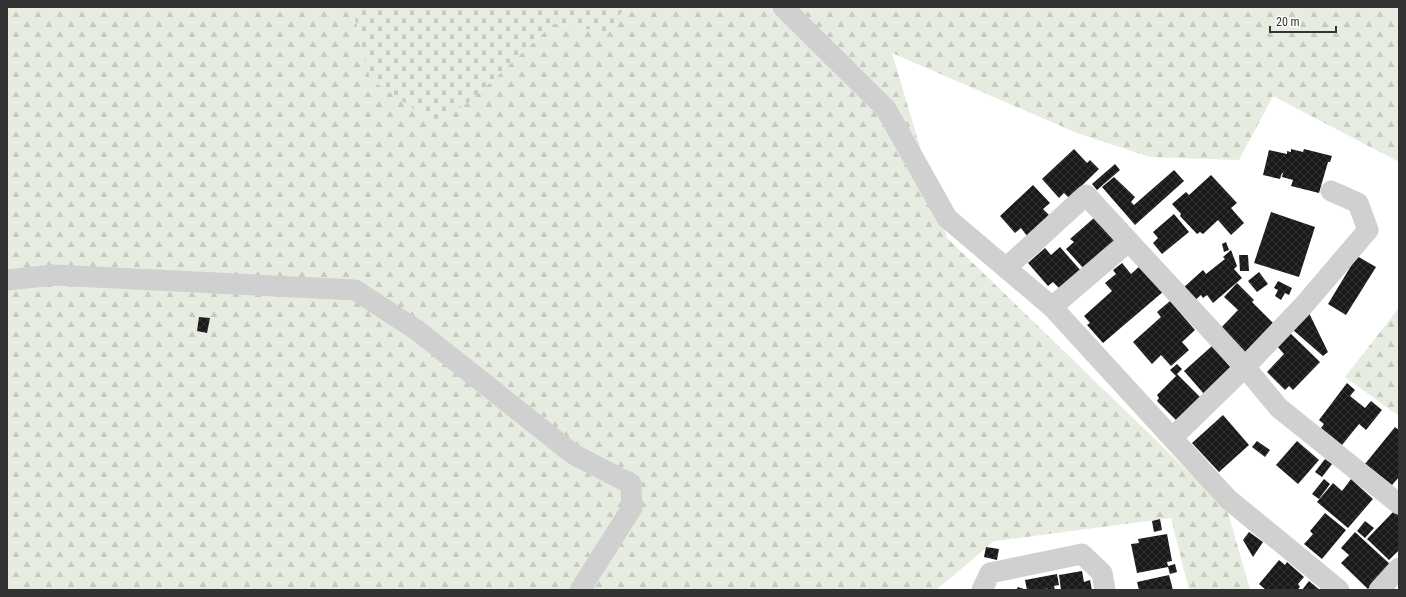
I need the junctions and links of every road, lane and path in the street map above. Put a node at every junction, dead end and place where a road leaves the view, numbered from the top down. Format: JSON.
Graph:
{"nodes":[{"id":1,"x":783,"y":7,"type":"edge"},
{"id":2,"x":1331,"y":191,"type":"dead end"},
{"id":3,"x":1128,"y":242,"type":"junction"},
{"id":4,"x":1006,"y":268,"type":"junction"},
{"id":5,"x":7,"y":280,"type":"edge"},
{"id":6,"x":1052,"y":307,"type":"junction"},
{"id":7,"x":1245,"y":367,"type":"junction"},
{"id":8,"x":1172,"y":438,"type":"junction"},
{"id":9,"x":1399,"y":504,"type":"edge"},
{"id":10,"x":1399,"y":568,"type":"edge"},
{"id":11,"x":580,"y":590,"type":"edge"},
{"id":12,"x":982,"y":590,"type":"edge"},
{"id":13,"x":1105,"y":590,"type":"edge"},
{"id":14,"x":1339,"y":590,"type":"edge"},
{"id":15,"x":1379,"y":590,"type":"edge"}],
"edges":[{"from":1,"to":4,"type":"street"},
{"from":2,"to":7,"type":"street"},
{"from":3,"to":4,"type":"street"},
{"from":3,"to":6,"type":"street"},
{"from":3,"to":7,"type":"street"},
{"from":4,"to":6,"type":"street"},
{"from":5,"to":11,"type":"street"},
{"from":6,"to":8,"type":"street"},
{"from":7,"to":8,"type":"street"},
{"from":7,"to":9,"type":"street"},
{"from":8,"to":14,"type":"street"},
{"from":10,"to":15,"type":"street"},
{"from":12,"to":13,"type":"street"}]}
